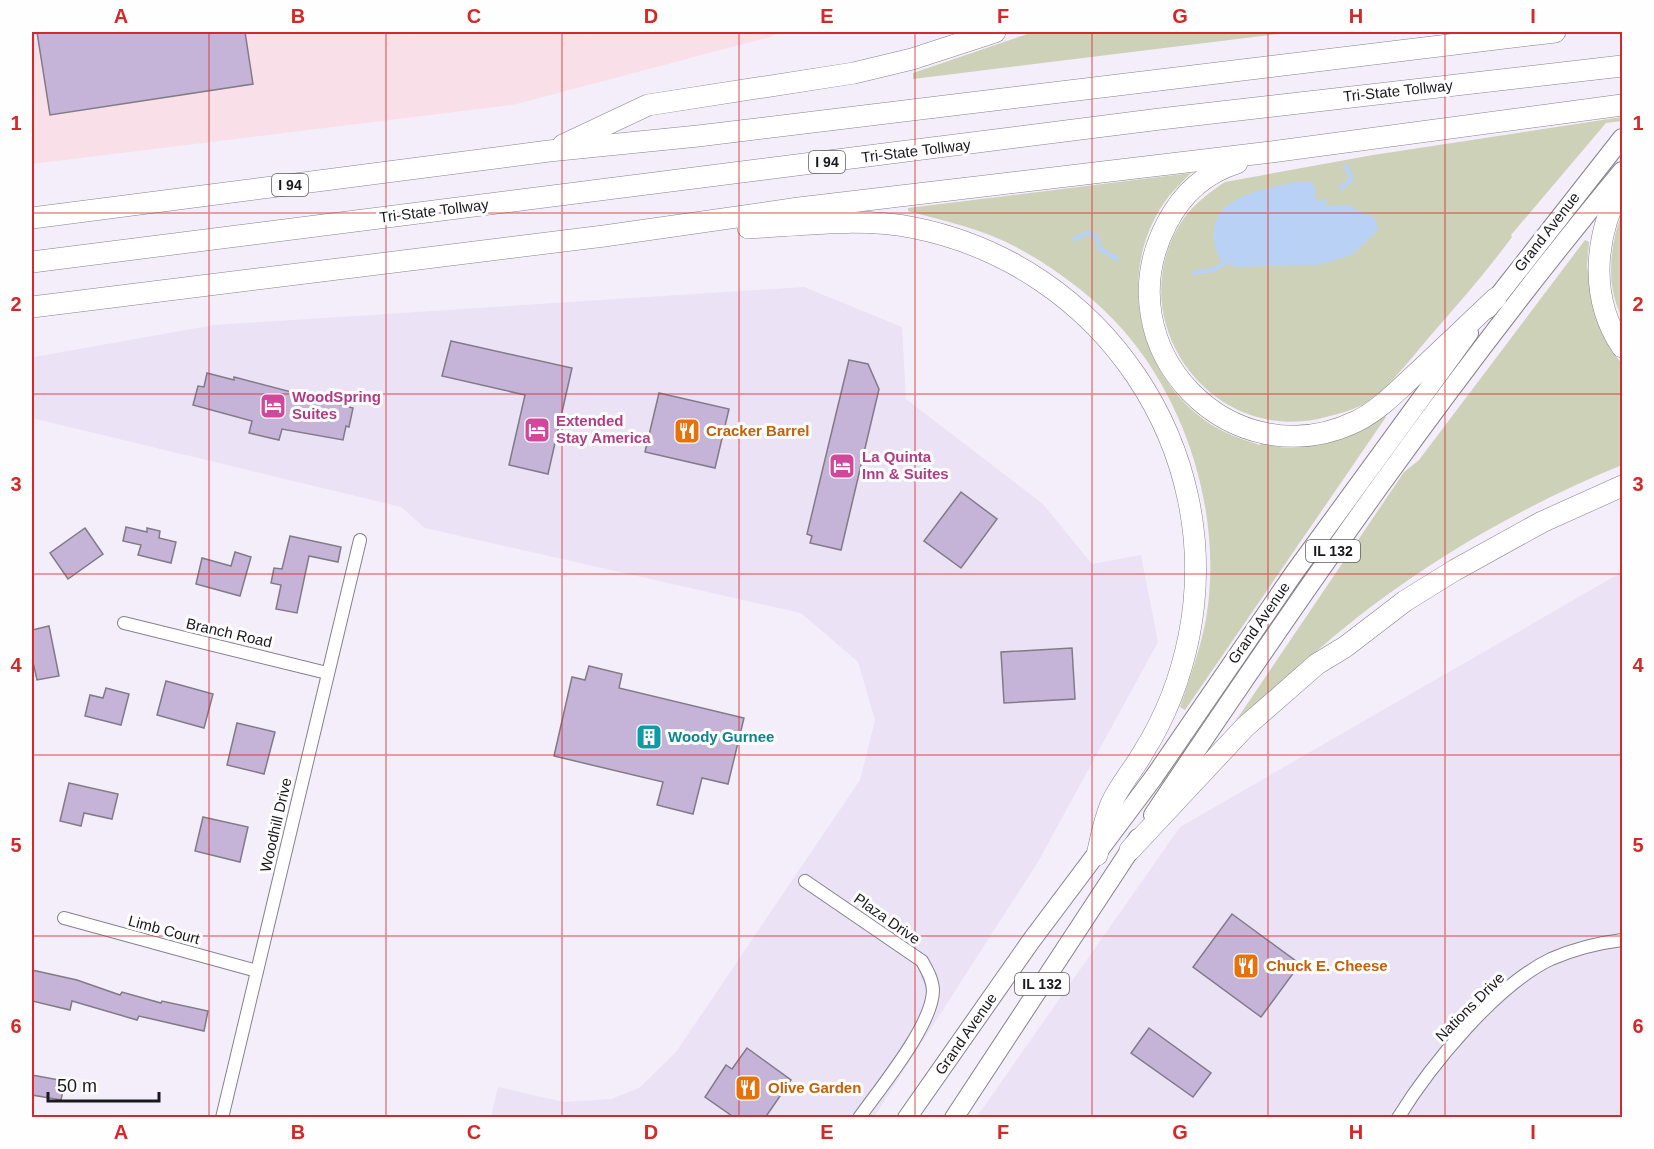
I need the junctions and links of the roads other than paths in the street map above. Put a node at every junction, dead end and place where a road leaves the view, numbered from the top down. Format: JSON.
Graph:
{"nodes":[{"id":1,"x":995,"y":32,"type":"edge"},
{"id":2,"x":1555,"y":32,"type":"edge"},
{"id":3,"x":1623,"y":66,"type":"edge"},
{"id":4,"x":1623,"y":105,"type":"edge"},
{"id":5,"x":1623,"y":138,"type":"edge"},
{"id":6,"x":549,"y":152,"type":"junction"},
{"id":7,"x":1271,"y":152,"type":"junction"},
{"id":8,"x":1623,"y":171,"type":"edge"},
{"id":9,"x":1623,"y":184,"type":"edge"},
{"id":10,"x":32,"y":218,"type":"edge"},
{"id":11,"x":604,"y":237,"type":"junction"},
{"id":12,"x":32,"y":262,"type":"edge"},
{"id":13,"x":1496,"y":298,"type":"junction"},
{"id":14,"x":32,"y":307,"type":"edge"},
{"id":15,"x":1623,"y":346,"type":"edge"},
{"id":16,"x":1623,"y":486,"type":"edge"},
{"id":17,"x":360,"y":540,"type":"dead end"},
{"id":18,"x":124,"y":623,"type":"dead end"},
{"id":19,"x":327,"y":673,"type":"junction"},
{"id":20,"x":1130,"y":850,"type":"junction"},
{"id":21,"x":1097,"y":855,"type":"junction"},
{"id":22,"x":805,"y":881,"type":"dead end"},
{"id":23,"x":64,"y":918,"type":"dead end"},
{"id":24,"x":1623,"y":940,"type":"edge"},
{"id":25,"x":257,"y":971,"type":"junction"},
{"id":26,"x":222,"y":1118,"type":"edge"},
{"id":27,"x":859,"y":1118,"type":"edge"},
{"id":28,"x":908,"y":1118,"type":"edge"},
{"id":29,"x":954,"y":1118,"type":"edge"},
{"id":30,"x":1398,"y":1118,"type":"edge"}],
"edges":[{"from":1,"to":6,"type":"highway"},
{"from":2,"to":6,"type":"highway","number":"I 94"},
{"from":3,"to":12,"type":"highway","name":"Tri-State Tollway","number":"I 94"},
{"from":4,"to":7,"type":"highway"},
{"from":5,"to":13,"type":"main road","name":"Grand Avenue","number":"IL 132"},
{"from":6,"to":10,"type":"highway","number":"I 94"},
{"from":7,"to":11,"type":"highway"},
{"from":7,"to":13,"type":"highway"},
{"from":8,"to":20,"type":"main road","name":"Grand Avenue","number":"IL 132"},
{"from":9,"to":15,"type":"highway"},
{"from":11,"to":14,"type":"highway"},
{"from":11,"to":21,"type":"highway"},
{"from":13,"to":21,"type":"main road","name":"Grand Avenue","number":"IL 132"},
{"from":16,"to":20,"type":"highway"},
{"from":17,"to":19,"type":"street","name":"Woodhill Drive"},
{"from":18,"to":19,"type":"street","name":"Branch Road"},
{"from":19,"to":25,"type":"street","name":"Woodhill Drive"},
{"from":20,"to":29,"type":"main road","name":"Grand Avenue","number":"IL 132"},
{"from":21,"to":28,"type":"main road","name":"Grand Avenue","number":"IL 132"},
{"from":22,"to":27,"type":"street","name":"Plaza Drive"},
{"from":23,"to":25,"type":"street","name":"Limb Court"},
{"from":24,"to":30,"type":"street","name":"Nations Drive"},
{"from":25,"to":26,"type":"street","name":"Woodhill Drive"}]}
